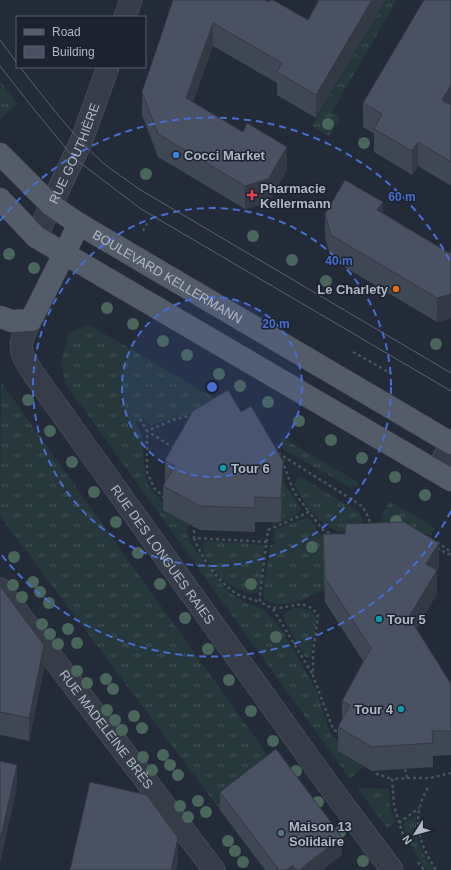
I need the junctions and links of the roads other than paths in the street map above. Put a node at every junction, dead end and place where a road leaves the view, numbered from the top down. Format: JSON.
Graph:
{"nodes":[{"id":1,"x":131,"y":0,"type":"edge"},
{"id":2,"x":125,"y":16,"type":"edge"},
{"id":3,"x":108,"y":68,"type":"edge"},
{"id":4,"x":0,"y":154,"type":"edge"},
{"id":5,"x":0,"y":199,"type":"edge"},
{"id":6,"x":51,"y":205,"type":"junction"},
{"id":7,"x":79,"y":224,"type":"junction"},
{"id":8,"x":36,"y":237,"type":"junction"},
{"id":9,"x":64,"y":254,"type":"junction"},
{"id":10,"x":0,"y":317,"type":"edge"},
{"id":11,"x":31,"y":320,"type":"junction"},
{"id":12,"x":451,"y":445,"type":"edge"},
{"id":13,"x":443,"y":476,"type":"edge"},
{"id":14,"x":0,"y":589,"type":"edge"},
{"id":15,"x":214,"y":870,"type":"edge"},
{"id":16,"x":392,"y":870,"type":"edge"}],
"edges":[{"from":1,"to":2,"type":"street"},
{"from":3,"to":6,"type":"street","name":"RUE GOUTHIÈRE"},
{"from":4,"to":6,"type":"main road","name":"BOULEVARD KELLERMANN"},
{"from":5,"to":8,"type":"main road"},
{"from":6,"to":7,"type":"main road","name":"BOULEVARD KELLERMANN"},
{"from":6,"to":8,"type":"street","name":"RUE GOUTHIÈRE"},
{"from":7,"to":9,"type":"main road","name":"RUE DES LONGUES RAIES"},
{"from":7,"to":12,"type":"main road","name":"BOULEVARD KELLERMANN"},
{"from":8,"to":9,"type":"main road"},
{"from":9,"to":11,"type":"main road","name":"RUE DES LONGUES RAIES"},
{"from":9,"to":13,"type":"main road"},
{"from":10,"to":11,"type":"main road"},
{"from":11,"to":16,"type":"street","name":"RUE DES LONGUES RAIES"},
{"from":12,"to":13,"type":"street"},
{"from":14,"to":15,"type":"street","name":"RUE MADELEINE BRÈS"}]}
